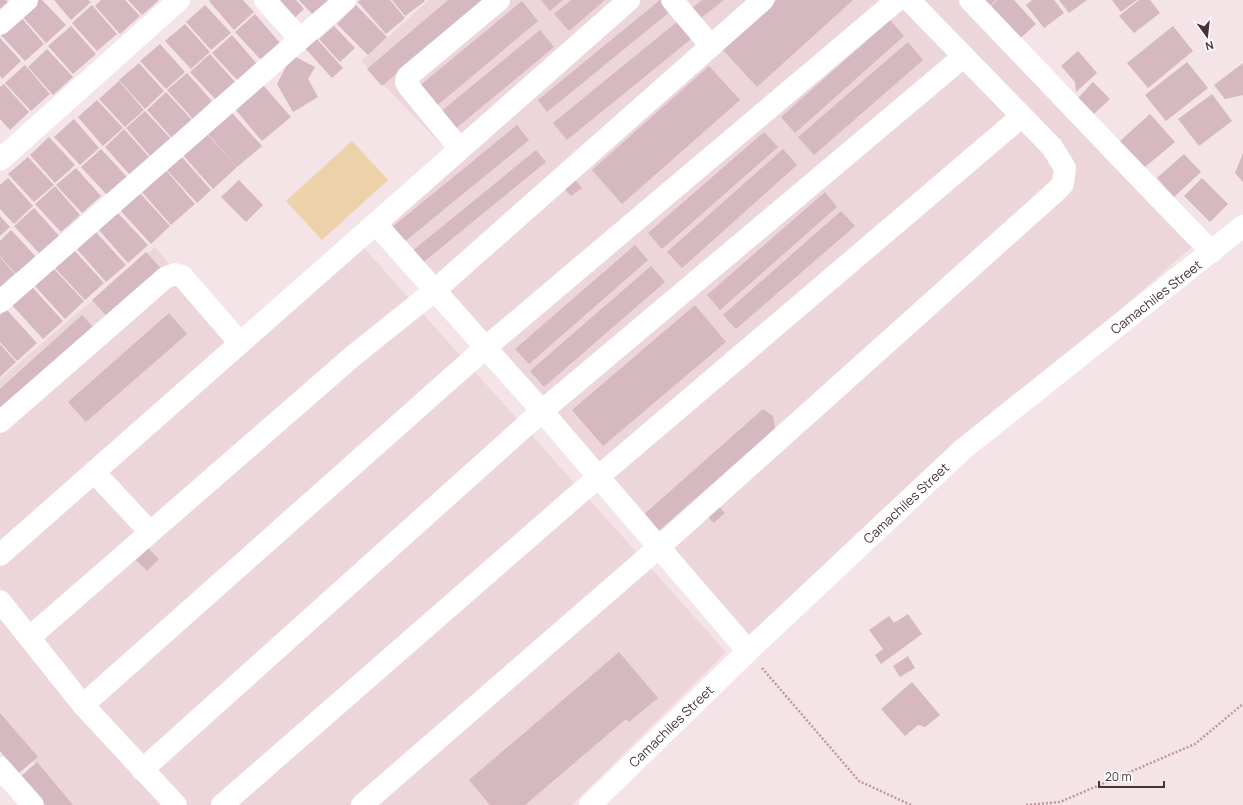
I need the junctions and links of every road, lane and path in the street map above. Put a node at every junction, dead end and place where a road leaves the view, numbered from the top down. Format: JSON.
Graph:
{"nodes":[{"id":1,"x":27,"y":0,"type":"edge"},
{"id":2,"x":179,"y":0,"type":"edge"},
{"id":3,"x":265,"y":0,"type":"edge"},
{"id":4,"x":345,"y":0,"type":"edge"},
{"id":5,"x":499,"y":0,"type":"edge"},
{"id":6,"x":630,"y":0,"type":"edge"},
{"id":7,"x":672,"y":0,"type":"edge"},
{"id":8,"x":763,"y":0,"type":"edge"},
{"id":9,"x":897,"y":0,"type":"edge"},
{"id":10,"x":909,"y":0,"type":"edge"},
{"id":11,"x":970,"y":0,"type":"edge"},
{"id":12,"x":0,"y":24,"type":"edge"},
{"id":13,"x":300,"y":39,"type":"junction"},
{"id":14,"x":711,"y":46,"type":"junction"},
{"id":15,"x":963,"y":57,"type":"junction"},
{"id":16,"x":1021,"y":117,"type":"junction"},
{"id":17,"x":459,"y":148,"type":"junction"},
{"id":18,"x":0,"y":160,"type":"edge"},
{"id":19,"x":376,"y":224,"type":"junction"},
{"id":20,"x":1243,"y":227,"type":"edge"},
{"id":21,"x":1212,"y":252,"type":"junction"},
{"id":22,"x":434,"y":291,"type":"junction"},
{"id":23,"x":0,"y":302,"type":"edge"},
{"id":24,"x":240,"y":344,"type":"junction"},
{"id":25,"x":485,"y":348,"type":"junction"},
{"id":26,"x":542,"y":411,"type":"junction"},
{"id":27,"x":0,"y":422,"type":"edge"},
{"id":28,"x":94,"y":472,"type":"junction"},
{"id":29,"x":598,"y":477,"type":"junction"},
{"id":30,"x":150,"y":532,"type":"junction"},
{"id":31,"x":658,"y":548,"type":"junction"},
{"id":32,"x":0,"y":554,"type":"edge"},
{"id":33,"x":0,"y":601,"type":"edge"},
{"id":34,"x":30,"y":637,"type":"junction"},
{"id":35,"x":748,"y":652,"type":"junction"},
{"id":36,"x":1243,"y":704,"type":"edge"},
{"id":37,"x":83,"y":706,"type":"junction"},
{"id":38,"x":0,"y":768,"type":"edge"},
{"id":39,"x":142,"y":770,"type":"junction"},
{"id":40,"x":33,"y":805,"type":"edge"},
{"id":41,"x":176,"y":805,"type":"edge"},
{"id":42,"x":222,"y":805,"type":"edge"},
{"id":43,"x":362,"y":805,"type":"edge"},
{"id":44,"x":590,"y":805,"type":"edge"},
{"id":45,"x":911,"y":805,"type":"edge"},
{"id":46,"x":1026,"y":805,"type":"edge"}],
"edges":[{"from":1,"to":12,"type":"street"},
{"from":2,"to":18,"type":"street"},
{"from":3,"to":13,"type":"street"},
{"from":4,"to":13,"type":"street"},
{"from":5,"to":17,"type":"street"},
{"from":6,"to":17,"type":"street"},
{"from":7,"to":14,"type":"street"},
{"from":8,"to":14,"type":"street"},
{"from":9,"to":25,"type":"street"},
{"from":10,"to":15,"type":"street"},
{"from":11,"to":21,"type":"street"},
{"from":13,"to":23,"type":"street"},
{"from":14,"to":22,"type":"street"},
{"from":15,"to":16,"type":"street"},
{"from":15,"to":26,"type":"street"},
{"from":16,"to":29,"type":"street"},
{"from":16,"to":31,"type":"street"},
{"from":17,"to":19,"type":"street"},
{"from":19,"to":22,"type":"street"},
{"from":19,"to":24,"type":"street"},
{"from":20,"to":21,"type":"street","name":"Camachiles Street"},
{"from":21,"to":35,"type":"street","name":"Camachiles Street"},
{"from":22,"to":25,"type":"street"},
{"from":22,"to":30,"type":"street"},
{"from":24,"to":27,"type":"street"},
{"from":24,"to":28,"type":"street"},
{"from":25,"to":26,"type":"street"},
{"from":25,"to":37,"type":"street"},
{"from":26,"to":29,"type":"street"},
{"from":26,"to":39,"type":"street"},
{"from":28,"to":30,"type":"street"},
{"from":28,"to":32,"type":"street"},
{"from":29,"to":31,"type":"street"},
{"from":29,"to":42,"type":"street"},
{"from":30,"to":34,"type":"street"},
{"from":31,"to":35,"type":"street"},
{"from":31,"to":43,"type":"street"},
{"from":33,"to":34,"type":"street"},
{"from":34,"to":37,"type":"street"},
{"from":35,"to":44,"type":"street","name":"Camachiles Street"},
{"from":35,"to":45,"type":"path"},
{"from":36,"to":46,"type":"path"},
{"from":37,"to":39,"type":"street"},
{"from":38,"to":40,"type":"street"},
{"from":39,"to":41,"type":"street"}]}
